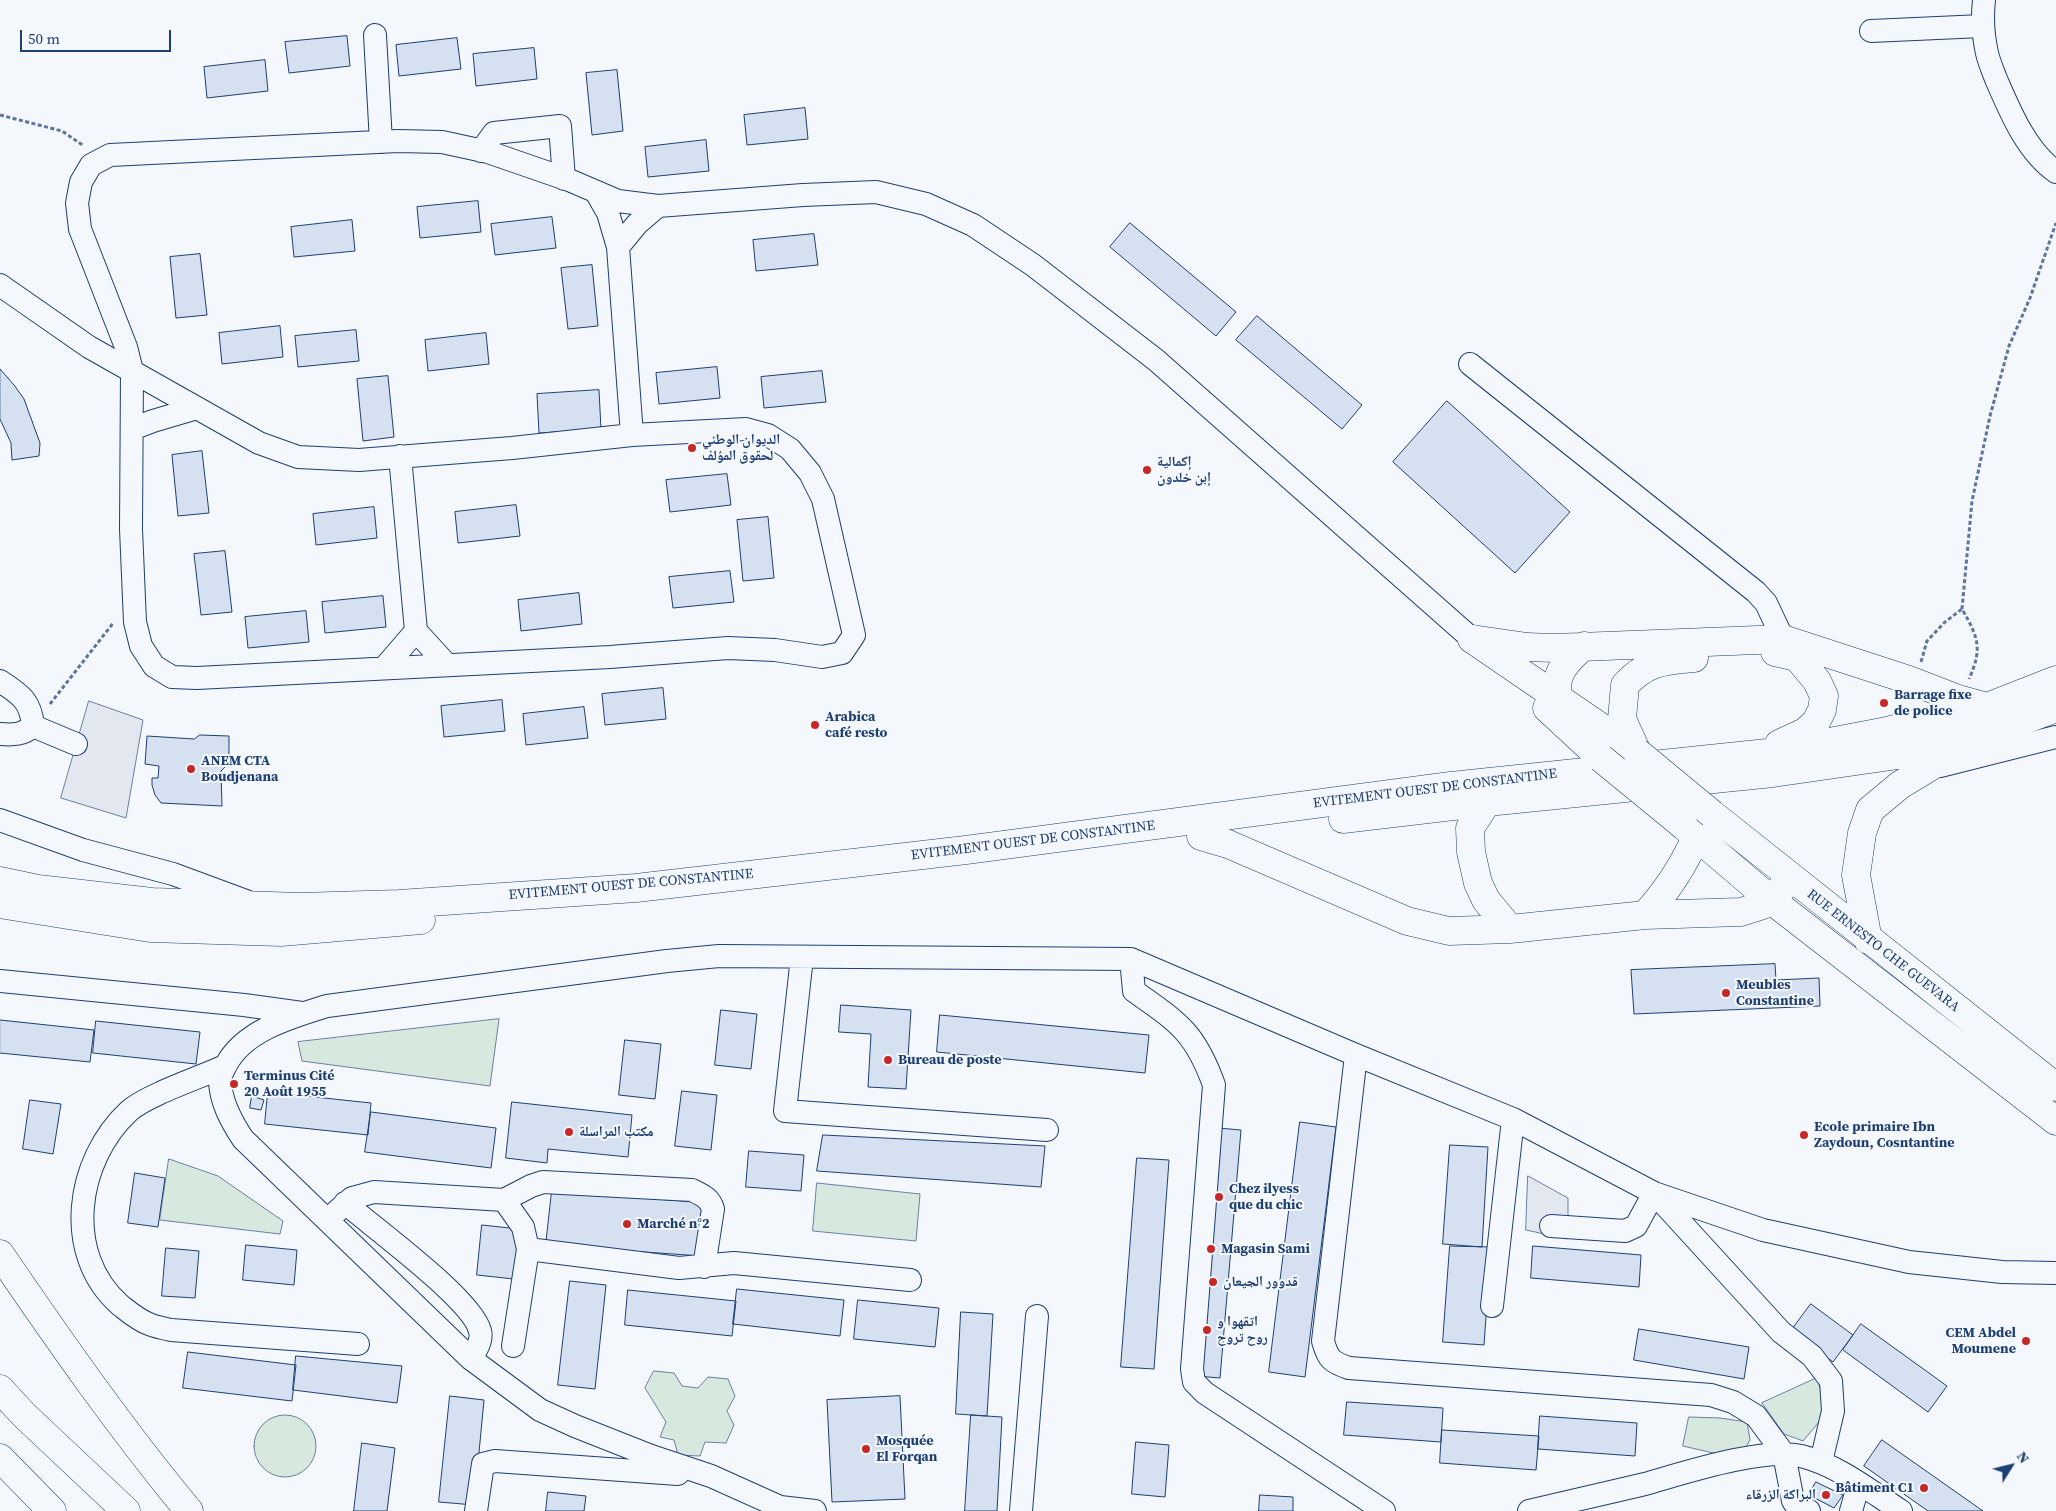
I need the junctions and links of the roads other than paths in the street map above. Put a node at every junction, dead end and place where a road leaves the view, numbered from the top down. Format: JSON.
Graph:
{"nodes":[{"id":1,"x":1984,"y":0,"type":"edge"},
{"id":2,"x":1982,"y":26,"type":"junction"},
{"id":3,"x":1871,"y":31,"type":"dead end"},
{"id":4,"x":375,"y":34,"type":"dead end"},
{"id":5,"x":381,"y":142,"type":"junction"},
{"id":6,"x":480,"y":151,"type":"junction"},
{"id":7,"x":2056,"y":172,"type":"edge"},
{"id":8,"x":564,"y":179,"type":"junction"},
{"id":9,"x":596,"y":192,"type":"junction"},
{"id":10,"x":658,"y":206,"type":"junction"},
{"id":11,"x":618,"y":247,"type":"junction"},
{"id":12,"x":0,"y":284,"type":"edge"},
{"id":13,"x":1470,"y":364,"type":"dead end"},
{"id":14,"x":132,"y":371,"type":"junction"},
{"id":15,"x":197,"y":408,"type":"junction"},
{"id":16,"x":132,"y":429,"type":"junction"},
{"id":17,"x":632,"y":435,"type":"junction"},
{"id":18,"x":400,"y":456,"type":"junction"},
{"id":19,"x":416,"y":631,"type":"junction"},
{"id":20,"x":1472,"y":639,"type":"junction"},
{"id":21,"x":1783,"y":639,"type":"junction"},
{"id":22,"x":1584,"y":646,"type":"junction"},
{"id":23,"x":447,"y":665,"type":"junction"},
{"id":24,"x":384,"y":668,"type":"junction"},
{"id":25,"x":2056,"y":680,"type":"edge"},
{"id":26,"x":0,"y":681,"type":"edge"},
{"id":27,"x":1557,"y":695,"type":"junction"},
{"id":28,"x":1986,"y":707,"type":"junction"},
{"id":29,"x":2056,"y":708,"type":"edge"},
{"id":30,"x":1564,"y":724,"type":"junction"},
{"id":31,"x":33,"y":726,"type":"junction"},
{"id":32,"x":0,"y":734,"type":"edge"},
{"id":33,"x":2056,"y":737,"type":"edge"},
{"id":34,"x":1976,"y":738,"type":"junction"},
{"id":35,"x":76,"y":744,"type":"dead end"},
{"id":36,"x":1637,"y":752,"type":"junction"},
{"id":37,"x":1750,"y":756,"type":"junction"},
{"id":38,"x":1927,"y":769,"type":"junction"},
{"id":39,"x":1487,"y":802,"type":"junction"},
{"id":40,"x":0,"y":820,"type":"edge"},
{"id":41,"x":1690,"y":832,"type":"junction"},
{"id":42,"x":1201,"y":836,"type":"junction"},
{"id":43,"x":1792,"y":879,"type":"junction"},
{"id":44,"x":0,"y":881,"type":"edge"},
{"id":45,"x":1771,"y":900,"type":"junction"},
{"id":46,"x":0,"y":904,"type":"edge"},
{"id":47,"x":257,"y":905,"type":"junction"},
{"id":48,"x":1645,"y":915,"type":"junction"},
{"id":49,"x":0,"y":920,"type":"edge"},
{"id":50,"x":150,"y":928,"type":"junction"},
{"id":51,"x":1510,"y":929,"type":"junction"},
{"id":52,"x":1868,"y":940,"type":"junction"},
{"id":53,"x":802,"y":957,"type":"junction"},
{"id":54,"x":1131,"y":959,"type":"junction"},
{"id":55,"x":0,"y":981,"type":"edge"},
{"id":56,"x":305,"y":1013,"type":"junction"},
{"id":57,"x":1356,"y":1055,"type":"junction"},
{"id":58,"x":225,"y":1066,"type":"junction"},
{"id":59,"x":2056,"y":1087,"type":"edge"},
{"id":60,"x":1513,"y":1119,"type":"junction"},
{"id":61,"x":2056,"y":1121,"type":"edge"},
{"id":62,"x":1047,"y":1130,"type":"dead end"},
{"id":63,"x":1654,"y":1193,"type":"junction"},
{"id":64,"x":504,"y":1200,"type":"junction"},
{"id":65,"x":345,"y":1203,"type":"junction"},
{"id":66,"x":327,"y":1220,"type":"junction"},
{"id":67,"x":1551,"y":1226,"type":"dead end"},
{"id":68,"x":528,"y":1249,"type":"junction"},
{"id":69,"x":0,"y":1254,"type":"edge"},
{"id":70,"x":704,"y":1267,"type":"junction"},
{"id":71,"x":2056,"y":1274,"type":"edge"},
{"id":72,"x":910,"y":1280,"type":"dead end"},
{"id":73,"x":1492,"y":1306,"type":"dead end"},
{"id":74,"x":1037,"y":1316,"type":"dead end"},
{"id":75,"x":358,"y":1344,"type":"dead end"},
{"id":76,"x":513,"y":1346,"type":"dead end"},
{"id":77,"x":471,"y":1359,"type":"junction"},
{"id":78,"x":0,"y":1388,"type":"edge"},
{"id":79,"x":1784,"y":1454,"type":"junction"},
{"id":80,"x":0,"y":1458,"type":"edge"},
{"id":81,"x":1821,"y":1462,"type":"junction"},
{"id":82,"x":711,"y":1476,"type":"junction"},
{"id":83,"x":1859,"y":1483,"type":"junction"},
{"id":84,"x":1627,"y":1488,"type":"junction"},
{"id":85,"x":783,"y":1509,"type":"edge"},
{"id":86,"x":52,"y":1511,"type":"edge"},
{"id":87,"x":126,"y":1511,"type":"edge"},
{"id":88,"x":189,"y":1511,"type":"edge"},
{"id":89,"x":476,"y":1511,"type":"edge"},
{"id":90,"x":815,"y":1511,"type":"edge"},
{"id":91,"x":1021,"y":1511,"type":"edge"},
{"id":92,"x":1384,"y":1511,"type":"edge"},
{"id":93,"x":1529,"y":1511,"type":"edge"},
{"id":94,"x":1618,"y":1511,"type":"edge"},
{"id":95,"x":1809,"y":1511,"type":"edge"},
{"id":96,"x":1851,"y":1511,"type":"edge"},
{"id":97,"x":1901,"y":1511,"type":"edge"}],
"edges":[{"from":1,"to":2,"type":"street"},
{"from":2,"to":3,"type":"street"},
{"from":2,"to":7,"type":"street"},
{"from":4,"to":5,"type":"street"},
{"from":5,"to":6,"type":"street"},
{"from":5,"to":14,"type":"street"},
{"from":6,"to":8,"type":"street"},
{"from":6,"to":8,"type":"street"},
{"from":8,"to":9,"type":"street"},
{"from":9,"to":10,"type":"street"},
{"from":9,"to":11,"type":"street"},
{"from":10,"to":11,"type":"street"},
{"from":10,"to":20,"type":"street"},
{"from":11,"to":17,"type":"street"},
{"from":12,"to":14,"type":"street"},
{"from":13,"to":21,"type":"street"},
{"from":14,"to":15,"type":"street"},
{"from":14,"to":16,"type":"street"},
{"from":15,"to":16,"type":"street"},
{"from":15,"to":18,"type":"street"},
{"from":16,"to":24,"type":"street"},
{"from":17,"to":18,"type":"street"},
{"from":17,"to":23,"type":"street"},
{"from":18,"to":19,"type":"street"},
{"from":19,"to":23,"type":"street"},
{"from":19,"to":24,"type":"street"},
{"from":20,"to":22,"type":"main road"},
{"from":20,"to":27,"type":"main road"},
{"from":20,"to":30,"type":"main road"},
{"from":21,"to":22,"type":"main road"},
{"from":21,"to":28,"type":"main road"},
{"from":22,"to":27,"type":"main road"},
{"from":23,"to":24,"type":"street"},
{"from":25,"to":28,"type":"main road","name":"EVITEMENT OUEST DE CONSTANTINE"},
{"from":26,"to":31,"type":"street"},
{"from":27,"to":30,"type":"main road"},
{"from":27,"to":36,"type":"main road"},
{"from":28,"to":37,"type":"main road","name":"EVITEMENT OUEST DE CONSTANTINE"},
{"from":29,"to":34,"type":"main road","name":"EVITEMENT OUEST DE CONSTANTINE"},
{"from":30,"to":41,"type":"main road","bridge":true},
{"from":31,"to":32,"type":"street"},
{"from":31,"to":35,"type":"street"},
{"from":33,"to":38,"type":"street"},
{"from":34,"to":38,"type":"main road"},
{"from":34,"to":39,"type":"main road","name":"EVITEMENT OUEST DE CONSTANTINE"},
{"from":36,"to":37,"type":"main road"},
{"from":36,"to":43,"type":"main road","name":"RUE ERNESTO CHE GUEVARA","bridge":true},
{"from":37,"to":47,"type":"main road","name":"EVITEMENT OUEST DE CONSTANTINE"},
{"from":38,"to":52,"type":"main road"},
{"from":39,"to":42,"type":"main road","name":"EVITEMENT OUEST DE CONSTANTINE"},
{"from":39,"to":51,"type":"main road"},
{"from":40,"to":47,"type":"street"},
{"from":41,"to":45,"type":"main road"},
{"from":41,"to":48,"type":"main road"},
{"from":42,"to":50,"type":"main road","name":"EVITEMENT OUEST DE CONSTANTINE"},
{"from":42,"to":51,"type":"main road"},
{"from":43,"to":45,"type":"main road"},
{"from":43,"to":52,"type":"main road","name":"RUE ERNESTO CHE GUEVARA"},
{"from":44,"to":47,"type":"main road","name":"EVITEMENT OUEST DE CONSTANTINE"},
{"from":45,"to":48,"type":"main road"},
{"from":45,"to":61,"type":"main road"},
{"from":46,"to":50,"type":"main road","name":"EVITEMENT OUEST DE CONSTANTINE"},
{"from":48,"to":51,"type":"main road"},
{"from":49,"to":50,"type":"main road"},
{"from":52,"to":59,"type":"main road","name":"RUE ERNESTO CHE GUEVARA"},
{"from":53,"to":54,"type":"street"},
{"from":53,"to":56,"type":"street"},
{"from":53,"to":62,"type":"street"},
{"from":54,"to":57,"type":"street"},
{"from":54,"to":92,"type":"street"},
{"from":55,"to":56,"type":"street"},
{"from":56,"to":58,"type":"street"},
{"from":57,"to":60,"type":"street"},
{"from":57,"to":79,"type":"street"},
{"from":58,"to":66,"type":"street"},
{"from":58,"to":75,"type":"street"},
{"from":60,"to":63,"type":"street"},
{"from":60,"to":73,"type":"street"},
{"from":63,"to":67,"type":"street"},
{"from":63,"to":71,"type":"street"},
{"from":63,"to":81,"type":"street"},
{"from":64,"to":65,"type":"street"},
{"from":64,"to":68,"type":"street"},
{"from":64,"to":70,"type":"street"},
{"from":65,"to":66,"type":"street"},
{"from":65,"to":77,"type":"street"},
{"from":66,"to":77,"type":"street"},
{"from":68,"to":70,"type":"street"},
{"from":68,"to":76,"type":"street"},
{"from":69,"to":88,"type":"main road"},
{"from":70,"to":72,"type":"street"},
{"from":74,"to":91,"type":"street"},
{"from":77,"to":82,"type":"street"},
{"from":78,"to":87,"type":"main road"},
{"from":79,"to":81,"type":"street"},
{"from":79,"to":84,"type":"street"},
{"from":79,"to":95,"type":"street"},
{"from":80,"to":86,"type":"main road"},
{"from":81,"to":83,"type":"street"},
{"from":82,"to":85,"type":"street"},
{"from":82,"to":89,"type":"street"},
{"from":83,"to":96,"type":"street"},
{"from":83,"to":97,"type":"street"},
{"from":84,"to":93,"type":"street"},
{"from":84,"to":94,"type":"street"},
{"from":85,"to":90,"type":"street"}]}
